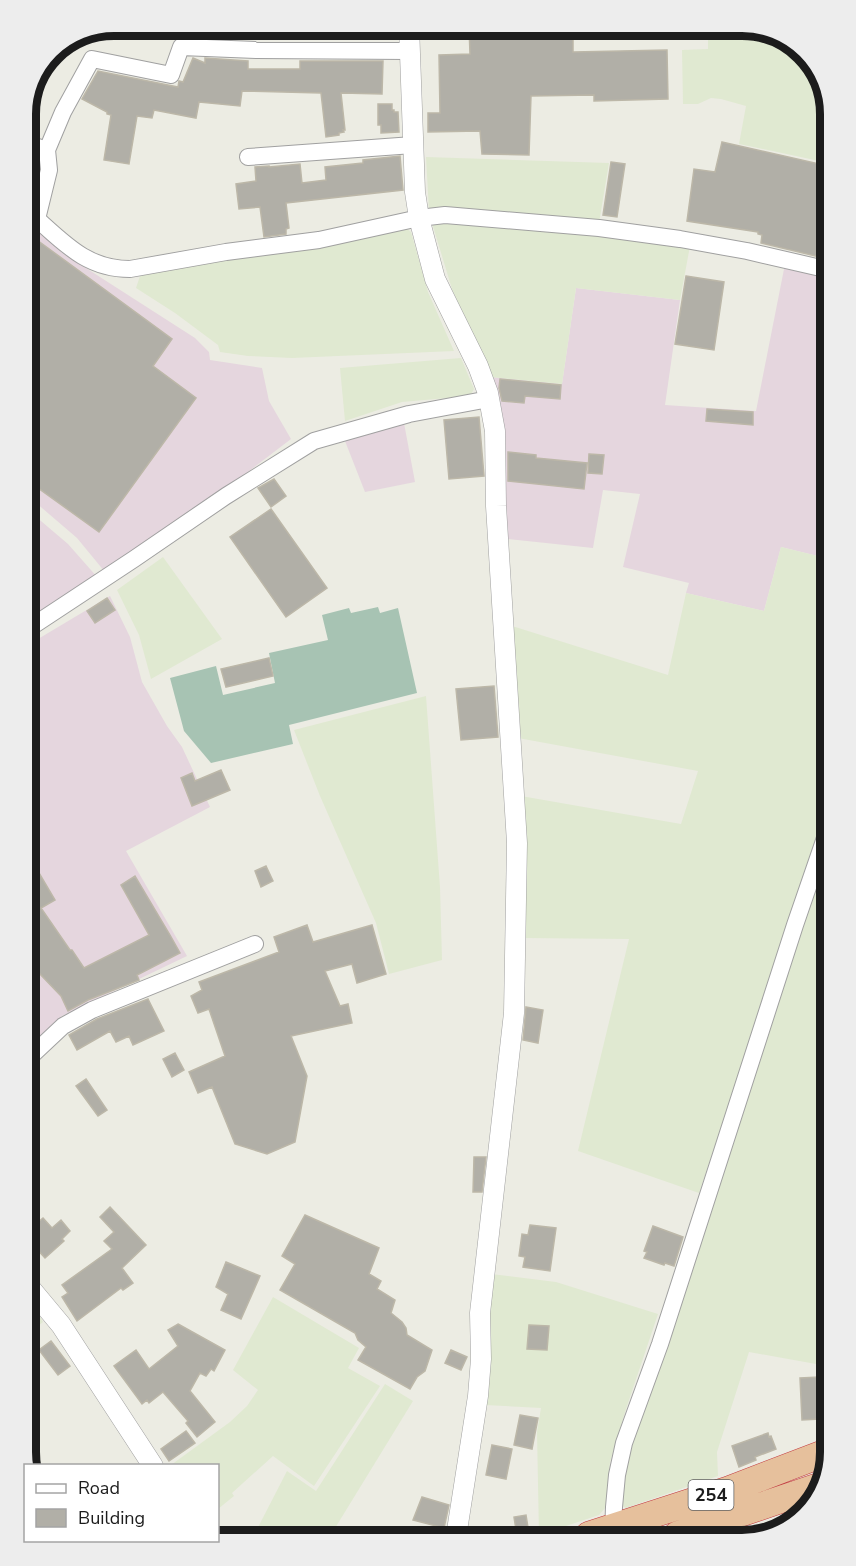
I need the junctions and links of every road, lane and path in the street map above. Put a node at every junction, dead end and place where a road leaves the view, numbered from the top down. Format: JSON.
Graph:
{"nodes":[{"id":1,"x":409,"y":36,"type":"edge"},
{"id":2,"x":410,"y":51,"type":"junction"},
{"id":3,"x":413,"y":145,"type":"junction"},
{"id":4,"x":36,"y":146,"type":"edge"},
{"id":5,"x":47,"y":150,"type":"junction"},
{"id":6,"x":248,"y":158,"type":"dead end"},
{"id":7,"x":419,"y":218,"type":"junction"},
{"id":8,"x":820,"y":268,"type":"edge"},
{"id":9,"x":489,"y":399,"type":"junction"},
{"id":10,"x":36,"y":624,"type":"edge"},
{"id":11,"x":820,"y":852,"type":"edge"},
{"id":12,"x":255,"y":944,"type":"dead end"},
{"id":13,"x":36,"y":1051,"type":"edge"},
{"id":14,"x":36,"y":1295,"type":"edge"},
{"id":15,"x":820,"y":1455,"type":"edge"},
{"id":16,"x":152,"y":1464,"type":"edge"},
{"id":17,"x":810,"y":1489,"type":"edge"},
{"id":18,"x":457,"y":1530,"type":"edge"},
{"id":19,"x":606,"y":1530,"type":"edge"},
{"id":20,"x":614,"y":1530,"type":"edge"},
{"id":21,"x":692,"y":1530,"type":"edge"}],
"edges":[{"from":1,"to":2,"type":"street"},
{"from":2,"to":3,"type":"street"},
{"from":2,"to":5,"type":"street"},
{"from":3,"to":6,"type":"street"},
{"from":3,"to":7,"type":"street"},
{"from":4,"to":5,"type":"street"},
{"from":5,"to":7,"type":"street"},
{"from":7,"to":8,"type":"street"},
{"from":7,"to":9,"type":"street"},
{"from":9,"to":10,"type":"street"},
{"from":9,"to":18,"type":"street"},
{"from":11,"to":19,"type":"street"},
{"from":12,"to":13,"type":"street"},
{"from":14,"to":16,"type":"street"},
{"from":15,"to":20,"type":"highway","number":"254"},
{"from":17,"to":21,"type":"highway","number":"254"}]}
